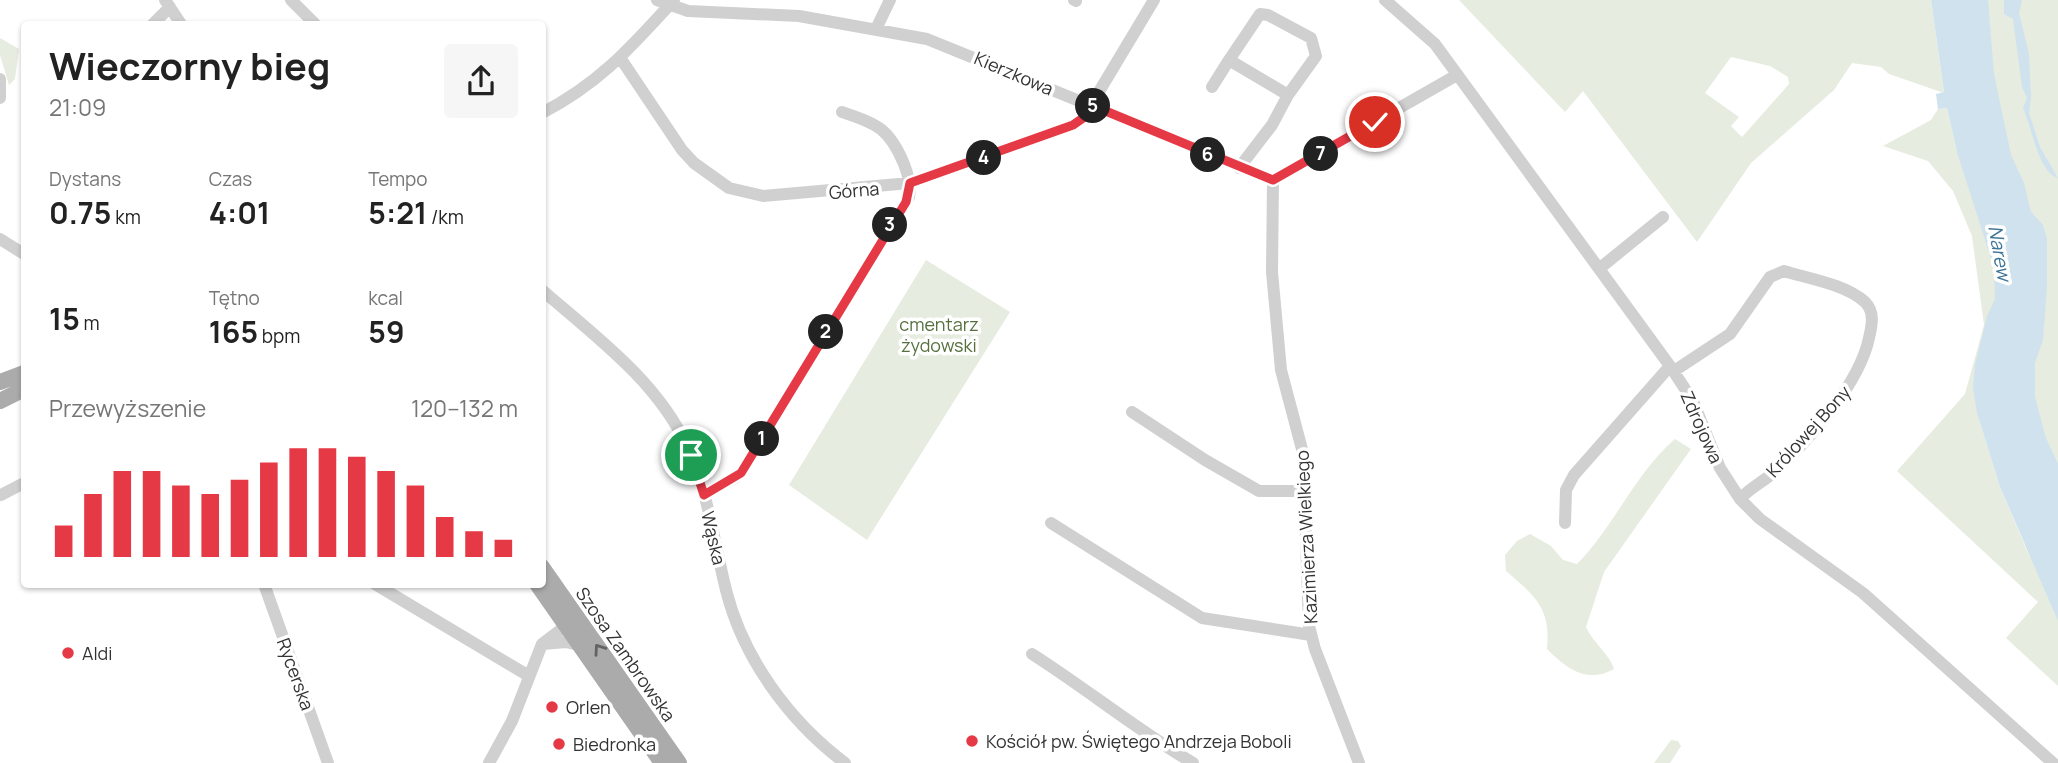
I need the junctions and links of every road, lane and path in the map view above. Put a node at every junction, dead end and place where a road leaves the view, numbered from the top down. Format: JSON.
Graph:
{"nodes":[{"id":1,"x":291,"y":0,"type":"edge"},
{"id":2,"x":890,"y":0,"type":"edge"},
{"id":3,"x":1154,"y":0,"type":"edge"},
{"id":4,"x":1385,"y":0,"type":"edge"},
{"id":5,"x":667,"y":2,"type":"edge"},
{"id":6,"x":168,"y":3,"type":"edge"},
{"id":7,"x":155,"y":21,"type":"edge"},
{"id":8,"x":179,"y":21,"type":"edge"},
{"id":9,"x":312,"y":21,"type":"edge"},
{"id":10,"x":876,"y":29,"type":"junction"},
{"id":11,"x":621,"y":59,"type":"junction"},
{"id":12,"x":1229,"y":61,"type":"junction"},
{"id":13,"x":1457,"y":75,"type":"junction"},
{"id":14,"x":0,"y":79,"type":"edge"},
{"id":15,"x":1212,"y":87,"type":"dead end"},
{"id":16,"x":1288,"y":95,"type":"junction"},
{"id":17,"x":0,"y":99,"type":"edge"},
{"id":18,"x":1091,"y":105,"type":"junction"},
{"id":19,"x":546,"y":111,"type":"edge"},
{"id":20,"x":842,"y":113,"type":"dead end"},
{"id":21,"x":1239,"y":168,"type":"junction"},
{"id":22,"x":1273,"y":180,"type":"junction"},
{"id":23,"x":910,"y":183,"type":"junction"},
{"id":24,"x":1663,"y":218,"type":"dead end"},
{"id":25,"x":0,"y":239,"type":"edge"},
{"id":26,"x":21,"y":247,"type":"edge"},
{"id":27,"x":1770,"y":267,"type":"dead end"},
{"id":28,"x":1600,"y":268,"type":"junction"},
{"id":29,"x":1784,"y":271,"type":"junction"},
{"id":30,"x":546,"y":293,"type":"edge"},
{"id":31,"x":1672,"y":369,"type":"junction"},
{"id":32,"x":21,"y":374,"type":"edge"},
{"id":33,"x":0,"y":382,"type":"edge"},
{"id":34,"x":21,"y":391,"type":"edge"},
{"id":35,"x":0,"y":401,"type":"edge"},
{"id":36,"x":1132,"y":412,"type":"dead end"},
{"id":37,"x":21,"y":485,"type":"edge"},
{"id":38,"x":1305,"y":491,"type":"junction"},
{"id":39,"x":1,"y":495,"type":"edge"},
{"id":40,"x":704,"y":495,"type":"junction"},
{"id":41,"x":1740,"y":499,"type":"junction"},
{"id":42,"x":1051,"y":523,"type":"dead end"},
{"id":43,"x":1565,"y":523,"type":"dead end"},
{"id":44,"x":546,"y":575,"type":"edge"},
{"id":45,"x":265,"y":588,"type":"edge"},
{"id":46,"x":382,"y":588,"type":"edge"},
{"id":47,"x":540,"y":588,"type":"edge"},
{"id":48,"x":552,"y":608,"type":"junction"},
{"id":49,"x":571,"y":622,"type":"junction"},
{"id":50,"x":1311,"y":635,"type":"junction"},
{"id":51,"x":546,"y":640,"type":"junction"},
{"id":52,"x":578,"y":645,"type":"junction"},
{"id":53,"x":1032,"y":654,"type":"dead end"},
{"id":54,"x":529,"y":676,"type":"junction"},
{"id":55,"x":630,"y":706,"type":"junction"},
{"id":56,"x":328,"y":763,"type":"edge"},
{"id":57,"x":489,"y":763,"type":"edge"},
{"id":58,"x":662,"y":763,"type":"edge"},
{"id":59,"x":679,"y":763,"type":"edge"},
{"id":60,"x":845,"y":763,"type":"edge"},
{"id":61,"x":1193,"y":763,"type":"edge"},
{"id":62,"x":1359,"y":763,"type":"edge"},
{"id":63,"x":2053,"y":763,"type":"edge"}],
"edges":[{"from":1,"to":9,"type":"street"},
{"from":2,"to":10,"type":"street"},
{"from":3,"to":18,"type":"street","name":"Górna"},
{"from":4,"to":13,"type":"street","name":"Zdrojowa"},
{"from":5,"to":10,"type":"street","name":"Kierzkowa"},
{"from":5,"to":11,"type":"street"},
{"from":6,"to":7,"type":"street"},
{"from":6,"to":8,"type":"street"},
{"from":10,"to":18,"type":"street","name":"Kierzkowa"},
{"from":11,"to":19,"type":"street"},
{"from":11,"to":23,"type":"street","name":"Górna"},
{"from":12,"to":15,"type":"street"},
{"from":12,"to":16,"type":"street"},
{"from":12,"to":16,"type":"street"},
{"from":13,"to":22,"type":"street"},
{"from":13,"to":28,"type":"street","name":"Zdrojowa"},
{"from":14,"to":17,"type":"street"},
{"from":16,"to":21,"type":"street"},
{"from":18,"to":21,"type":"street","name":"Kierzkowa"},
{"from":18,"to":23,"type":"street","name":"Górna"},
{"from":20,"to":23,"type":"street"},
{"from":21,"to":22,"type":"street","name":"Kierzkowa"},
{"from":22,"to":38,"type":"street","name":"Kazimierza Wielkiego"},
{"from":23,"to":40,"type":"street"},
{"from":24,"to":28,"type":"street"},
{"from":25,"to":26,"type":"street"},
{"from":27,"to":29,"type":"street"},
{"from":28,"to":31,"type":"street","name":"Zdrojowa"},
{"from":29,"to":31,"type":"street"},
{"from":29,"to":41,"type":"street","name":"Królowej Bony"},
{"from":30,"to":40,"type":"street","name":"Wąska"},
{"from":31,"to":41,"type":"street","name":"Zdrojowa"},
{"from":31,"to":43,"type":"street"},
{"from":32,"to":33,"type":"main road"},
{"from":34,"to":35,"type":"main road"},
{"from":36,"to":38,"type":"street"},
{"from":37,"to":39,"type":"street"},
{"from":38,"to":50,"type":"street","name":"Kazimierza Wielkiego"},
{"from":40,"to":60,"type":"street","name":"Wąska"},
{"from":41,"to":63,"type":"street","name":"Zdrojowa"},
{"from":42,"to":50,"type":"street"},
{"from":44,"to":49,"type":"main road","name":"Szosa Zambrowska"},
{"from":45,"to":56,"type":"street","name":"Rycerska"},
{"from":46,"to":54,"type":"street"},
{"from":47,"to":48,"type":"main road","name":"Szosa Zambrowska"},
{"from":48,"to":49,"type":"main road","name":"Szosa Zambrowska"},
{"from":48,"to":51,"type":"street"},
{"from":49,"to":51,"type":"street"},
{"from":49,"to":52,"type":"main road","name":"Szosa Zambrowska"},
{"from":55,"to":49,"type":"main road","name":"Szosa Zambrowska","one_way":true},
{"from":50,"to":62,"type":"street","name":"Kazimierza Wielkiego"},
{"from":51,"to":52,"type":"street"},
{"from":51,"to":54,"type":"street"},
{"from":52,"to":55,"type":"main road","name":"Szosa Zambrowska"},
{"from":53,"to":61,"type":"street"},
{"from":54,"to":57,"type":"street"},
{"from":55,"to":58,"type":"main road","name":"Szosa Zambrowska"},
{"from":55,"to":59,"type":"main road","name":"Szosa Zambrowska"}]}
